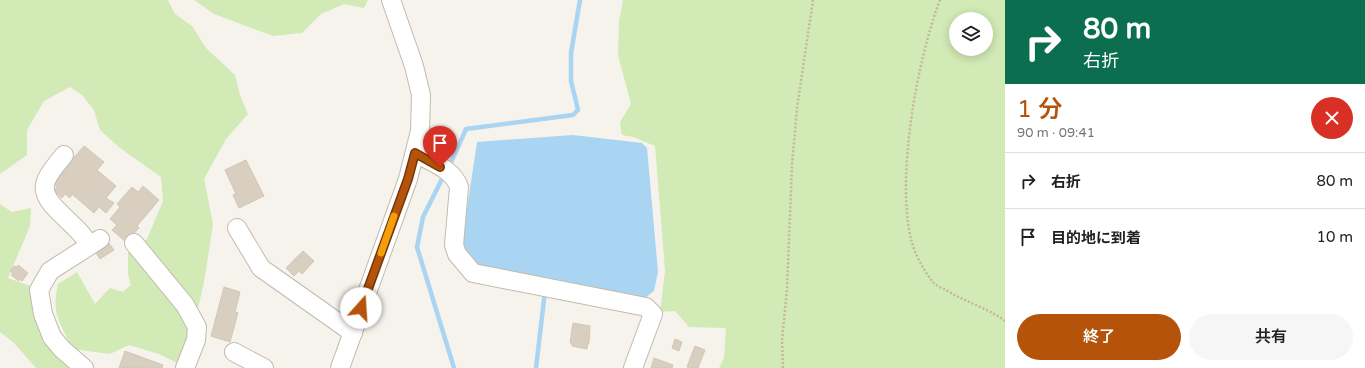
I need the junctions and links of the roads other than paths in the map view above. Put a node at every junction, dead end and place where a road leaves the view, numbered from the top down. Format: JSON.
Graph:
{"nodes":[{"id":1,"x":391,"y":0,"type":"edge"},
{"id":2,"x":415,"y":153,"type":"junction"},
{"id":3,"x":64,"y":155,"type":"dead end"},
{"id":4,"x":237,"y":228,"type":"dead end"},
{"id":5,"x":134,"y":243,"type":"dead end"},
{"id":6,"x":352,"y":333,"type":"junction"},
{"id":7,"x":234,"y":352,"type":"dead end"},
{"id":8,"x":84,"y":368,"type":"edge"},
{"id":9,"x":185,"y":368,"type":"edge"},
{"id":10,"x":264,"y":368,"type":"edge"},
{"id":11,"x":340,"y":368,"type":"edge"},
{"id":12,"x":633,"y":368,"type":"edge"}],
"edges":[{"from":1,"to":2,"type":"street"},
{"from":2,"to":6,"type":"street"},
{"from":2,"to":12,"type":"street"},
{"from":3,"to":8,"type":"street"},
{"from":4,"to":6,"type":"street"},
{"from":5,"to":9,"type":"street"},
{"from":6,"to":11,"type":"street"},
{"from":7,"to":10,"type":"street"}]}
